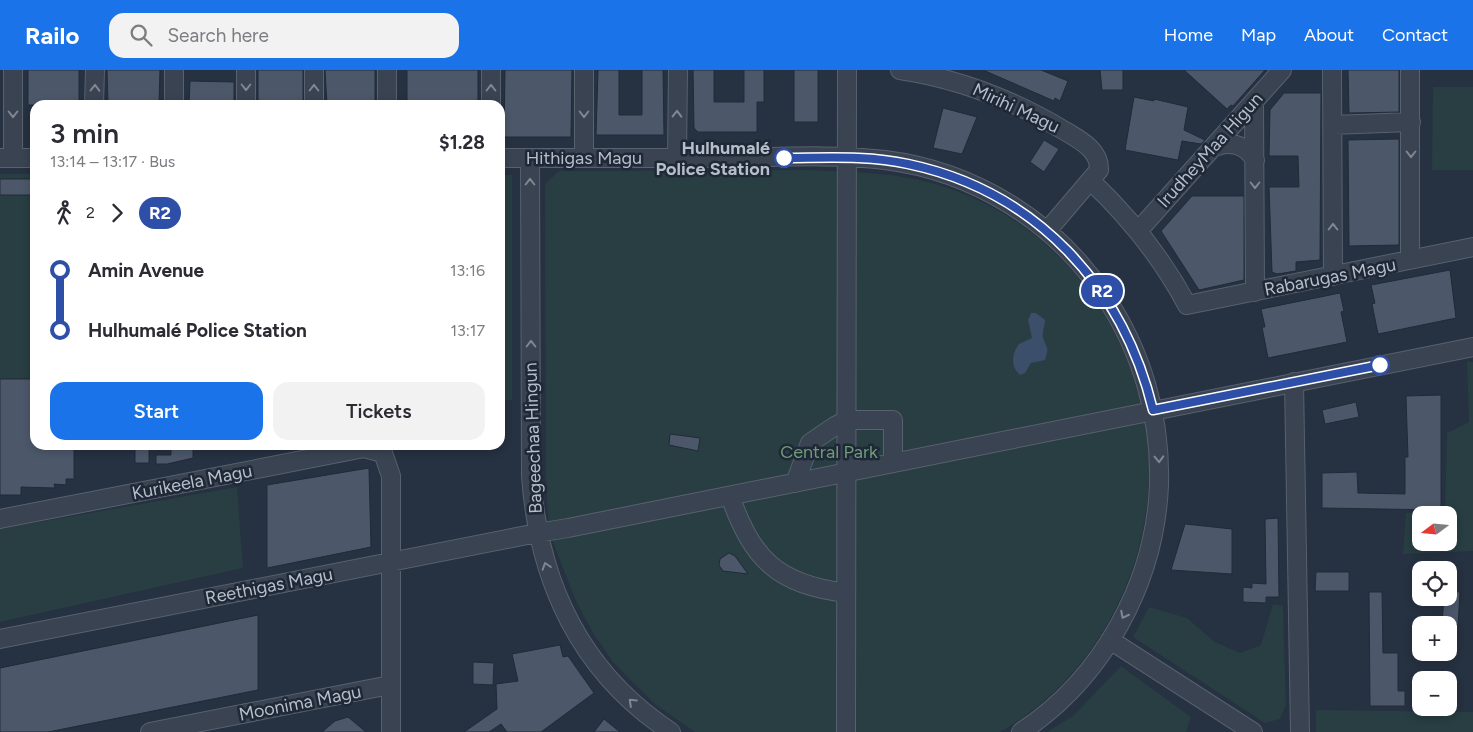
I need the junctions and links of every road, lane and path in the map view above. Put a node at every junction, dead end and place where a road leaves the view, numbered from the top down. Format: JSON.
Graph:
{"nodes":[{"id":1,"x":95,"y":70,"type":"edge"},
{"id":2,"x":174,"y":70,"type":"edge"},
{"id":3,"x":246,"y":70,"type":"edge"},
{"id":4,"x":314,"y":70,"type":"edge"},
{"id":5,"x":387,"y":70,"type":"edge"},
{"id":6,"x":491,"y":70,"type":"edge"},
{"id":7,"x":584,"y":70,"type":"edge"},
{"id":8,"x":678,"y":70,"type":"edge"},
{"id":9,"x":848,"y":70,"type":"edge"},
{"id":10,"x":900,"y":70,"type":"edge"},
{"id":11,"x":1282,"y":70,"type":"edge"},
{"id":12,"x":1332,"y":70,"type":"edge"},
{"id":13,"x":1410,"y":70,"type":"edge"},
{"id":14,"x":8,"y":74,"type":"edge"},
{"id":15,"x":94,"y":100,"type":"edge"},
{"id":16,"x":174,"y":100,"type":"edge"},
{"id":17,"x":246,"y":100,"type":"edge"},
{"id":18,"x":314,"y":100,"type":"edge"},
{"id":19,"x":387,"y":100,"type":"edge"},
{"id":20,"x":491,"y":100,"type":"edge"},
{"id":21,"x":1254,"y":101,"type":"junction"},
{"id":22,"x":1411,"y":122,"type":"junction"},
{"id":23,"x":1332,"y":125,"type":"junction"},
{"id":24,"x":1210,"y":149,"type":"junction"},
{"id":25,"x":6,"y":158,"type":"edge"},
{"id":26,"x":30,"y":158,"type":"edge"},
{"id":27,"x":505,"y":158,"type":"edge"},
{"id":28,"x":530,"y":158,"type":"junction"},
{"id":29,"x":584,"y":158,"type":"junction"},
{"id":30,"x":677,"y":158,"type":"junction"},
{"id":31,"x":848,"y":158,"type":"junction"},
{"id":32,"x":1255,"y":160,"type":"junction"},
{"id":33,"x":1091,"y":181,"type":"junction"},
{"id":34,"x":1047,"y":230,"type":"junction"},
{"id":35,"x":1138,"y":231,"type":"junction"},
{"id":36,"x":1473,"y":248,"type":"edge"},
{"id":37,"x":1410,"y":260,"type":"junction"},
{"id":38,"x":1333,"y":276,"type":"junction"},
{"id":39,"x":1255,"y":292,"type":"junction"},
{"id":40,"x":1473,"y":347,"type":"edge"},
{"id":41,"x":1294,"y":382,"type":"junction"},
{"id":42,"x":1153,"y":410,"type":"junction"},
{"id":43,"x":847,"y":420,"type":"junction"},
{"id":44,"x":354,"y":450,"type":"edge"},
{"id":45,"x":372,"y":450,"type":"edge"},
{"id":46,"x":894,"y":463,"type":"junction"},
{"id":47,"x":847,"y":472,"type":"junction"},
{"id":48,"x":795,"y":483,"type":"junction"},
{"id":49,"x":730,"y":496,"type":"junction"},
{"id":50,"x":0,"y":519,"type":"edge"},
{"id":51,"x":537,"y":532,"type":"junction"},
{"id":52,"x":390,"y":562,"type":"junction"},
{"id":53,"x":846,"y":593,"type":"junction"},
{"id":54,"x":0,"y":639,"type":"edge"},
{"id":55,"x":1110,"y":640,"type":"junction"},
{"id":56,"x":390,"y":685,"type":"junction"},
{"id":57,"x":150,"y":732,"type":"edge"},
{"id":58,"x":390,"y":732,"type":"edge"},
{"id":59,"x":671,"y":732,"type":"edge"},
{"id":60,"x":846,"y":732,"type":"edge"},
{"id":61,"x":1021,"y":732,"type":"edge"},
{"id":62,"x":1253,"y":732,"type":"edge"},
{"id":63,"x":1300,"y":732,"type":"edge"}],
"edges":[{"from":15,"to":1,"type":"street","one_way":true},
{"from":2,"to":16,"type":"street"},
{"from":3,"to":17,"type":"street","one_way":true},
{"from":18,"to":4,"type":"street","one_way":true},
{"from":5,"to":19,"type":"street"},
{"from":20,"to":6,"type":"street","one_way":true},
{"from":7,"to":29,"type":"street","one_way":true},
{"from":30,"to":8,"type":"street","one_way":true},
{"from":9,"to":31,"type":"street"},
{"from":10,"to":33,"type":"street","name":"Mirihi Magu"},
{"from":11,"to":21,"type":"street","name":"IrudheyMaa Higun"},
{"from":12,"to":23,"type":"street"},
{"from":13,"to":22,"type":"street"},
{"from":14,"to":25,"type":"street","one_way":true},
{"from":21,"to":24,"type":"street","name":"IrudheyMaa Higun"},
{"from":21,"to":32,"type":"street"},
{"from":22,"to":23,"type":"street"},
{"from":22,"to":37,"type":"street","one_way":true},
{"from":38,"to":23,"type":"street","one_way":true},
{"from":24,"to":32,"type":"street"},
{"from":24,"to":35,"type":"street","name":"IrudheyMaa Higun"},
{"from":25,"to":26,"type":"street"},
{"from":27,"to":28,"type":"street","name":"Hithigas Magu"},
{"from":28,"to":29,"type":"street","name":"Hithigas Magu"},
{"from":51,"to":28,"type":"street","name":"Bageechaa Hingun","one_way":true},
{"from":29,"to":30,"type":"street","name":"Hithigas Magu"},
{"from":30,"to":31,"type":"street","name":"Hithigas Magu"},
{"from":31,"to":34,"type":"street"},
{"from":31,"to":43,"type":"street"},
{"from":32,"to":39,"type":"street","one_way":true},
{"from":33,"to":34,"type":"street","name":"Mirihi Magu"},
{"from":33,"to":35,"type":"street"},
{"from":34,"to":42,"type":"street"},
{"from":35,"to":39,"type":"street","name":"Rabarugas Magu"},
{"from":36,"to":37,"type":"street","name":"Rabarugas Magu"},
{"from":37,"to":38,"type":"street","name":"Rabarugas Magu"},
{"from":38,"to":39,"type":"street","name":"Rabarugas Magu"},
{"from":40,"to":41,"type":"street"},
{"from":41,"to":42,"type":"street"},
{"from":41,"to":63,"type":"street"},
{"from":42,"to":46,"type":"street","name":"Reethigas Magu"},
{"from":42,"to":55,"type":"street","one_way":true},
{"from":43,"to":46,"type":"street"},
{"from":43,"to":47,"type":"street"},
{"from":43,"to":48,"type":"street"},
{"from":44,"to":50,"type":"street","name":"Kurikeela Magu"},
{"from":45,"to":52,"type":"street","name":"Kurikeela Magu"},
{"from":46,"to":47,"type":"street","name":"Reethigas Magu"},
{"from":47,"to":48,"type":"street","name":"Reethigas Magu"},
{"from":47,"to":53,"type":"street"},
{"from":48,"to":49,"type":"street","name":"Reethigas Magu"},
{"from":49,"to":51,"type":"street","name":"Reethigas Magu"},
{"from":49,"to":53,"type":"street"},
{"from":51,"to":52,"type":"street","name":"Reethigas Magu"},
{"from":59,"to":51,"type":"street","name":"Bageechaa Hingun","one_way":true},
{"from":52,"to":54,"type":"street","name":"Reethigas Magu"},
{"from":52,"to":56,"type":"street"},
{"from":53,"to":60,"type":"street"},
{"from":55,"to":61,"type":"street"},
{"from":55,"to":62,"type":"street"},
{"from":56,"to":57,"type":"street","name":"Moonima Magu"},
{"from":56,"to":58,"type":"street"}]}
